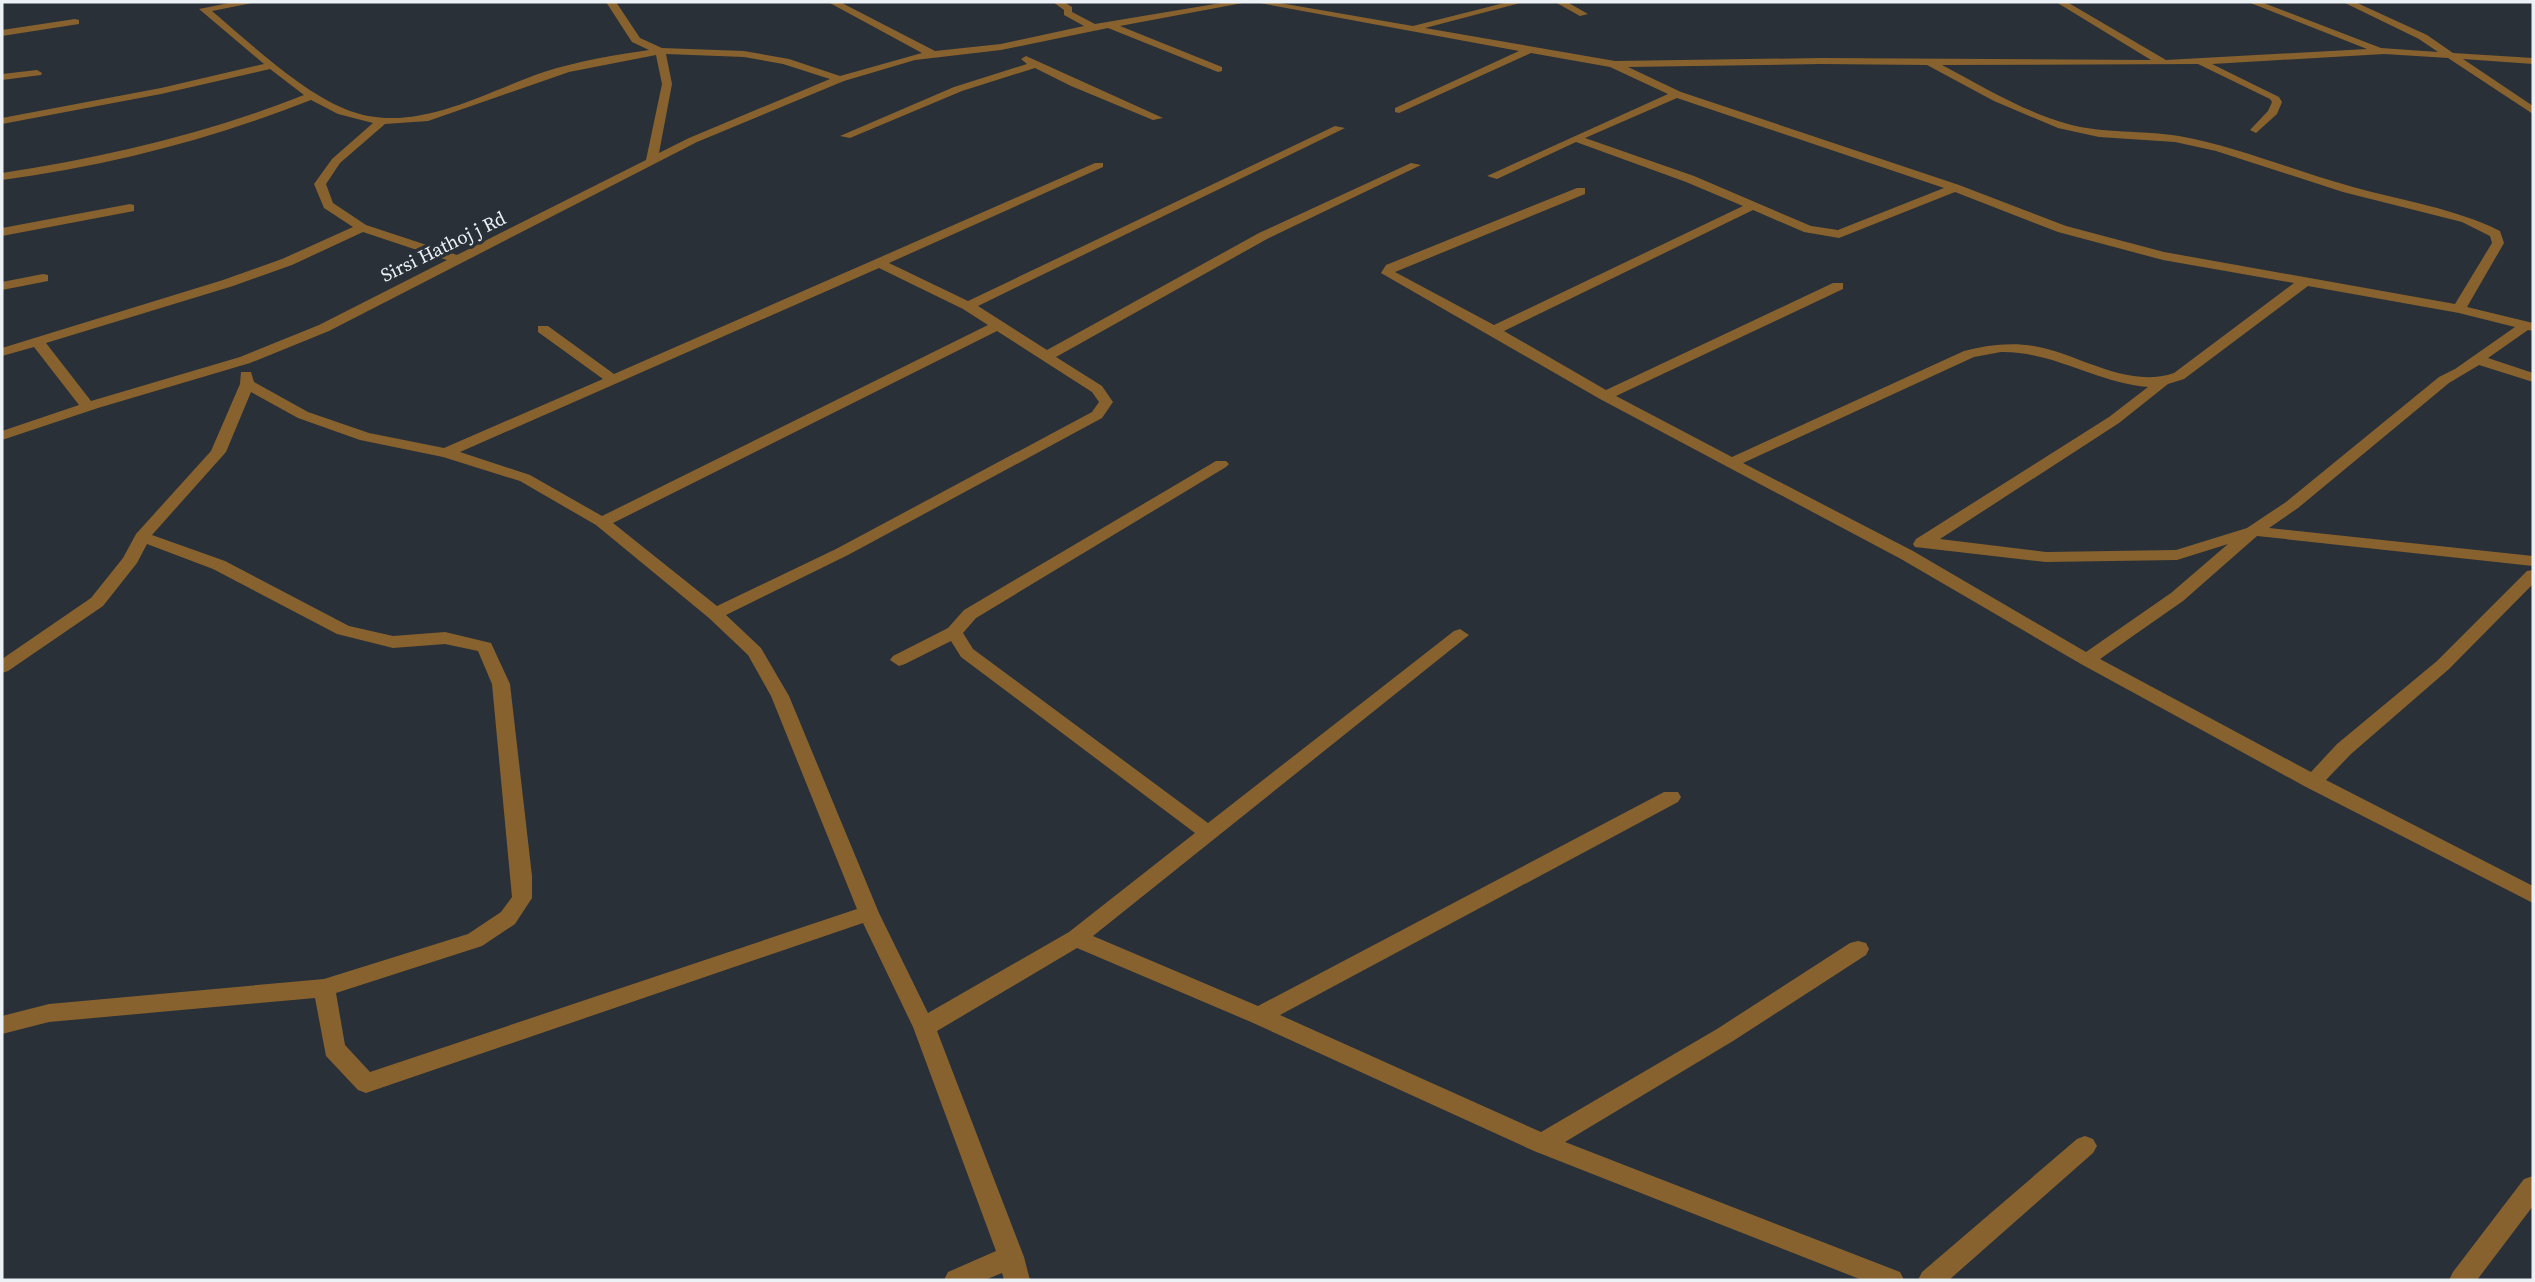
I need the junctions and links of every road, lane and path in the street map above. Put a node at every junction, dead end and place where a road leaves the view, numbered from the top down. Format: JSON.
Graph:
{"nodes":[{"id":1,"x":252,"y":2,"type":"edge"},
{"id":2,"x":611,"y":2,"type":"edge"},
{"id":3,"x":833,"y":2,"type":"edge"},
{"id":4,"x":1058,"y":2,"type":"edge"},
{"id":5,"x":1243,"y":2,"type":"edge"},
{"id":6,"x":1259,"y":2,"type":"edge"},
{"id":7,"x":1518,"y":2,"type":"edge"},
{"id":8,"x":1560,"y":2,"type":"edge"},
{"id":9,"x":2062,"y":2,"type":"edge"},
{"id":10,"x":2253,"y":2,"type":"edge"},
{"id":11,"x":2348,"y":2,"type":"edge"},
{"id":12,"x":203,"y":6,"type":"edge"},
{"id":13,"x":1583,"y":14,"type":"dead end"},
{"id":14,"x":75,"y":22,"type":"dead end"},
{"id":15,"x":1110,"y":25,"type":"junction"},
{"id":16,"x":1094,"y":27,"type":"junction"},
{"id":17,"x":1410,"y":29,"type":"junction"},
{"id":18,"x":2,"y":33,"type":"edge"},
{"id":19,"x":1001,"y":47,"type":"junction"},
{"id":20,"x":1533,"y":48,"type":"junction"},
{"id":21,"x":660,"y":51,"type":"junction"},
{"id":22,"x":2384,"y":51,"type":"junction"},
{"id":23,"x":936,"y":56,"type":"junction"},
{"id":24,"x":2449,"y":57,"type":"junction"},
{"id":25,"x":1928,"y":61,"type":"junction"},
{"id":26,"x":2199,"y":61,"type":"junction"},
{"id":27,"x":2533,"y":61,"type":"edge"},
{"id":28,"x":2164,"y":63,"type":"junction"},
{"id":29,"x":1037,"y":64,"type":"junction"},
{"id":30,"x":272,"y":65,"type":"junction"},
{"id":31,"x":1613,"y":65,"type":"junction"},
{"id":32,"x":1218,"y":69,"type":"dead end"},
{"id":33,"x":37,"y":73,"type":"dead end"},
{"id":34,"x":2,"y":77,"type":"edge"},
{"id":35,"x":840,"y":79,"type":"junction"},
{"id":36,"x":1677,"y":94,"type":"junction"},
{"id":37,"x":312,"y":96,"type":"junction"},
{"id":38,"x":1399,"y":110,"type":"dead end"},
{"id":39,"x":2533,"y":111,"type":"edge"},
{"id":40,"x":1157,"y":118,"type":"dead end"},
{"id":41,"x":2,"y":121,"type":"edge"},
{"id":42,"x":380,"y":123,"type":"junction"},
{"id":43,"x":1339,"y":128,"type":"dead end"},
{"id":44,"x":2256,"y":130,"type":"dead end"},
{"id":45,"x":846,"y":136,"type":"dead end"},
{"id":46,"x":1578,"y":139,"type":"junction"},
{"id":47,"x":651,"y":162,"type":"junction"},
{"id":48,"x":1099,"y":165,"type":"dead end"},
{"id":49,"x":1415,"y":165,"type":"dead end"},
{"id":50,"x":1493,"y":176,"type":"dead end"},
{"id":51,"x":2,"y":177,"type":"edge"},
{"id":52,"x":1955,"y":187,"type":"junction"},
{"id":53,"x":1581,"y":191,"type":"dead end"},
{"id":54,"x":1754,"y":205,"type":"junction"},
{"id":55,"x":130,"y":208,"type":"dead end"},
{"id":56,"x":362,"y":228,"type":"junction"},
{"id":57,"x":2,"y":232,"type":"edge"},
{"id":58,"x":456,"y":259,"type":"junction"},
{"id":59,"x":879,"y":263,"type":"junction"},
{"id":60,"x":43,"y":278,"type":"dead end"},
{"id":61,"x":2307,"y":280,"type":"junction"},
{"id":62,"x":2,"y":286,"type":"edge"},
{"id":63,"x":1838,"y":286,"type":"dead end"},
{"id":64,"x":968,"y":306,"type":"junction"},
{"id":65,"x":2459,"y":309,"type":"junction"},
{"id":66,"x":998,"y":325,"type":"junction"},
{"id":67,"x":2530,"y":326,"type":"edge"},
{"id":68,"x":543,"y":329,"type":"dead end"},
{"id":69,"x":1493,"y":331,"type":"junction"},
{"id":70,"x":37,"y":341,"type":"junction"},
{"id":71,"x":2,"y":352,"type":"edge"},
{"id":72,"x":1045,"y":358,"type":"junction"},
{"id":73,"x":2476,"y":359,"type":"junction"},
{"id":74,"x":245,"y":360,"type":"junction"},
{"id":75,"x":2533,"y":378,"type":"edge"},
{"id":76,"x":612,"y":379,"type":"junction"},
{"id":77,"x":247,"y":384,"type":"junction"},
{"id":78,"x":2161,"y":384,"type":"junction"},
{"id":79,"x":1605,"y":396,"type":"junction"},
{"id":80,"x":88,"y":407,"type":"junction"},
{"id":81,"x":2,"y":436,"type":"edge"},
{"id":82,"x":446,"y":453,"type":"junction"},
{"id":83,"x":1730,"y":463,"type":"junction"},
{"id":84,"x":1221,"y":464,"type":"dead end"},
{"id":85,"x":602,"y":522,"type":"junction"},
{"id":86,"x":2253,"y":531,"type":"junction"},
{"id":87,"x":142,"y":537,"type":"junction"},
{"id":88,"x":1922,"y":542,"type":"junction"},
{"id":89,"x":1907,"y":555,"type":"junction"},
{"id":90,"x":2533,"y":561,"type":"edge"},
{"id":91,"x":2533,"y":575,"type":"edge"},
{"id":92,"x":715,"y":614,"type":"junction"},
{"id":93,"x":954,"y":632,"type":"junction"},
{"id":94,"x":1460,"y":635,"type":"dead end"},
{"id":95,"x":899,"y":660,"type":"dead end"},
{"id":96,"x":2087,"y":660,"type":"junction"},
{"id":97,"x":2,"y":667,"type":"edge"},
{"id":98,"x":2313,"y":782,"type":"junction"},
{"id":99,"x":1671,"y":797,"type":"dead end"},
{"id":100,"x":1208,"y":834,"type":"junction"},
{"id":101,"x":2533,"y":895,"type":"edge"},
{"id":102,"x":869,"y":912,"type":"junction"},
{"id":103,"x":1076,"y":938,"type":"junction"},
{"id":104,"x":1858,"y":949,"type":"dead end"},
{"id":105,"x":324,"y":988,"type":"junction"},
{"id":106,"x":1259,"y":1016,"type":"junction"},
{"id":107,"x":2,"y":1025,"type":"edge"},
{"id":108,"x":924,"y":1027,"type":"junction"},
{"id":109,"x":1542,"y":1144,"type":"junction"},
{"id":110,"x":2085,"y":1146,"type":"dead end"},
{"id":111,"x":2533,"y":1187,"type":"edge"},
{"id":112,"x":1014,"y":1269,"type":"edge"},
{"id":113,"x":957,"y":1280,"type":"edge"},
{"id":114,"x":1891,"y":1280,"type":"edge"},
{"id":115,"x":1931,"y":1280,"type":"edge"},
{"id":116,"x":2462,"y":1280,"type":"edge"}],
"edges":[{"from":1,"to":12,"type":"street"},
{"from":2,"to":21,"type":"street"},
{"from":3,"to":23,"type":"street"},
{"from":4,"to":16,"type":"street"},
{"from":5,"to":15,"type":"street","name":"Sirsi Hathoj j Rd"},
{"from":6,"to":17,"type":"street"},
{"from":7,"to":17,"type":"street"},
{"from":8,"to":13,"type":"street"},
{"from":9,"to":28,"type":"street"},
{"from":10,"to":22,"type":"street"},
{"from":11,"to":24,"type":"street"},
{"from":12,"to":30,"type":"street"},
{"from":14,"to":18,"type":"street"},
{"from":15,"to":16,"type":"street","name":"Sirsi Hathoj j Rd"},
{"from":15,"to":32,"type":"street"},
{"from":16,"to":19,"type":"street","name":"Sirsi Hathoj j Rd"},
{"from":17,"to":20,"type":"street"},
{"from":19,"to":23,"type":"street","name":"Sirsi Hathoj j Rd"},
{"from":19,"to":29,"type":"street"},
{"from":20,"to":31,"type":"street"},
{"from":20,"to":38,"type":"street"},
{"from":21,"to":35,"type":"street"},
{"from":21,"to":42,"type":"street"},
{"from":21,"to":47,"type":"street"},
{"from":22,"to":24,"type":"street"},
{"from":22,"to":26,"type":"street"},
{"from":23,"to":35,"type":"street","name":"Sirsi Hathoj j Rd"},
{"from":24,"to":27,"type":"street"},
{"from":24,"to":39,"type":"street"},
{"from":25,"to":28,"type":"street"},
{"from":25,"to":31,"type":"street"},
{"from":25,"to":65,"type":"street"},
{"from":26,"to":28,"type":"street"},
{"from":26,"to":44,"type":"street"},
{"from":29,"to":40,"type":"street"},
{"from":29,"to":45,"type":"street"},
{"from":30,"to":37,"type":"street"},
{"from":30,"to":41,"type":"street"},
{"from":31,"to":36,"type":"street"},
{"from":33,"to":34,"type":"street"},
{"from":35,"to":47,"type":"street","name":"Sirsi Hathoj j Rd"},
{"from":36,"to":46,"type":"street"},
{"from":36,"to":52,"type":"street"},
{"from":37,"to":42,"type":"street"},
{"from":37,"to":51,"type":"street"},
{"from":42,"to":56,"type":"street"},
{"from":43,"to":64,"type":"street"},
{"from":46,"to":50,"type":"street"},
{"from":46,"to":54,"type":"street"},
{"from":47,"to":58,"type":"street","name":"Sirsi Hathoj j Rd"},
{"from":48,"to":59,"type":"street"},
{"from":49,"to":72,"type":"street"},
{"from":52,"to":54,"type":"street"},
{"from":52,"to":61,"type":"street"},
{"from":53,"to":69,"type":"street"},
{"from":54,"to":69,"type":"street"},
{"from":55,"to":57,"type":"street"},
{"from":56,"to":58,"type":"street"},
{"from":56,"to":70,"type":"street"},
{"from":58,"to":74,"type":"street","name":"Sirsi Hathoj j Rd"},
{"from":59,"to":64,"type":"street"},
{"from":59,"to":76,"type":"street"},
{"from":60,"to":62,"type":"street"},
{"from":61,"to":65,"type":"street"},
{"from":61,"to":78,"type":"street"},
{"from":63,"to":79,"type":"street"},
{"from":64,"to":66,"type":"street"},
{"from":65,"to":67,"type":"street"},
{"from":66,"to":72,"type":"street"},
{"from":66,"to":85,"type":"street"},
{"from":67,"to":73,"type":"street"},
{"from":68,"to":76,"type":"street"},
{"from":69,"to":79,"type":"street"},
{"from":70,"to":71,"type":"street"},
{"from":70,"to":80,"type":"street"},
{"from":72,"to":92,"type":"street"},
{"from":73,"to":75,"type":"street"},
{"from":73,"to":86,"type":"street"},
{"from":74,"to":77,"type":"street"},
{"from":74,"to":80,"type":"street","name":"Sirsi Hathoj j Rd"},
{"from":76,"to":82,"type":"street"},
{"from":77,"to":82,"type":"street"},
{"from":77,"to":87,"type":"street"},
{"from":78,"to":83,"type":"street"},
{"from":78,"to":88,"type":"street"},
{"from":79,"to":83,"type":"street"},
{"from":80,"to":81,"type":"street","name":"Sirsi Hathoj j Rd"},
{"from":82,"to":85,"type":"street"},
{"from":83,"to":89,"type":"street"},
{"from":84,"to":93,"type":"street"},
{"from":85,"to":92,"type":"street"},
{"from":86,"to":88,"type":"street"},
{"from":86,"to":90,"type":"street"},
{"from":86,"to":96,"type":"street"},
{"from":87,"to":97,"type":"street"},
{"from":87,"to":105,"type":"street"},
{"from":88,"to":89,"type":"street"},
{"from":89,"to":96,"type":"street"},
{"from":91,"to":98,"type":"street"},
{"from":92,"to":102,"type":"street"},
{"from":93,"to":95,"type":"street"},
{"from":93,"to":100,"type":"street"},
{"from":94,"to":100,"type":"street"},
{"from":96,"to":98,"type":"street"},
{"from":98,"to":101,"type":"street"},
{"from":99,"to":106,"type":"street"},
{"from":100,"to":103,"type":"street"},
{"from":102,"to":105,"type":"street"},
{"from":102,"to":108,"type":"street"},
{"from":103,"to":106,"type":"street"},
{"from":103,"to":108,"type":"street"},
{"from":104,"to":109,"type":"street"},
{"from":105,"to":107,"type":"street"},
{"from":106,"to":109,"type":"street"},
{"from":108,"to":112,"type":"street"},
{"from":109,"to":114,"type":"street"},
{"from":110,"to":115,"type":"street"},
{"from":111,"to":116,"type":"street"},
{"from":112,"to":113,"type":"street"}]}
